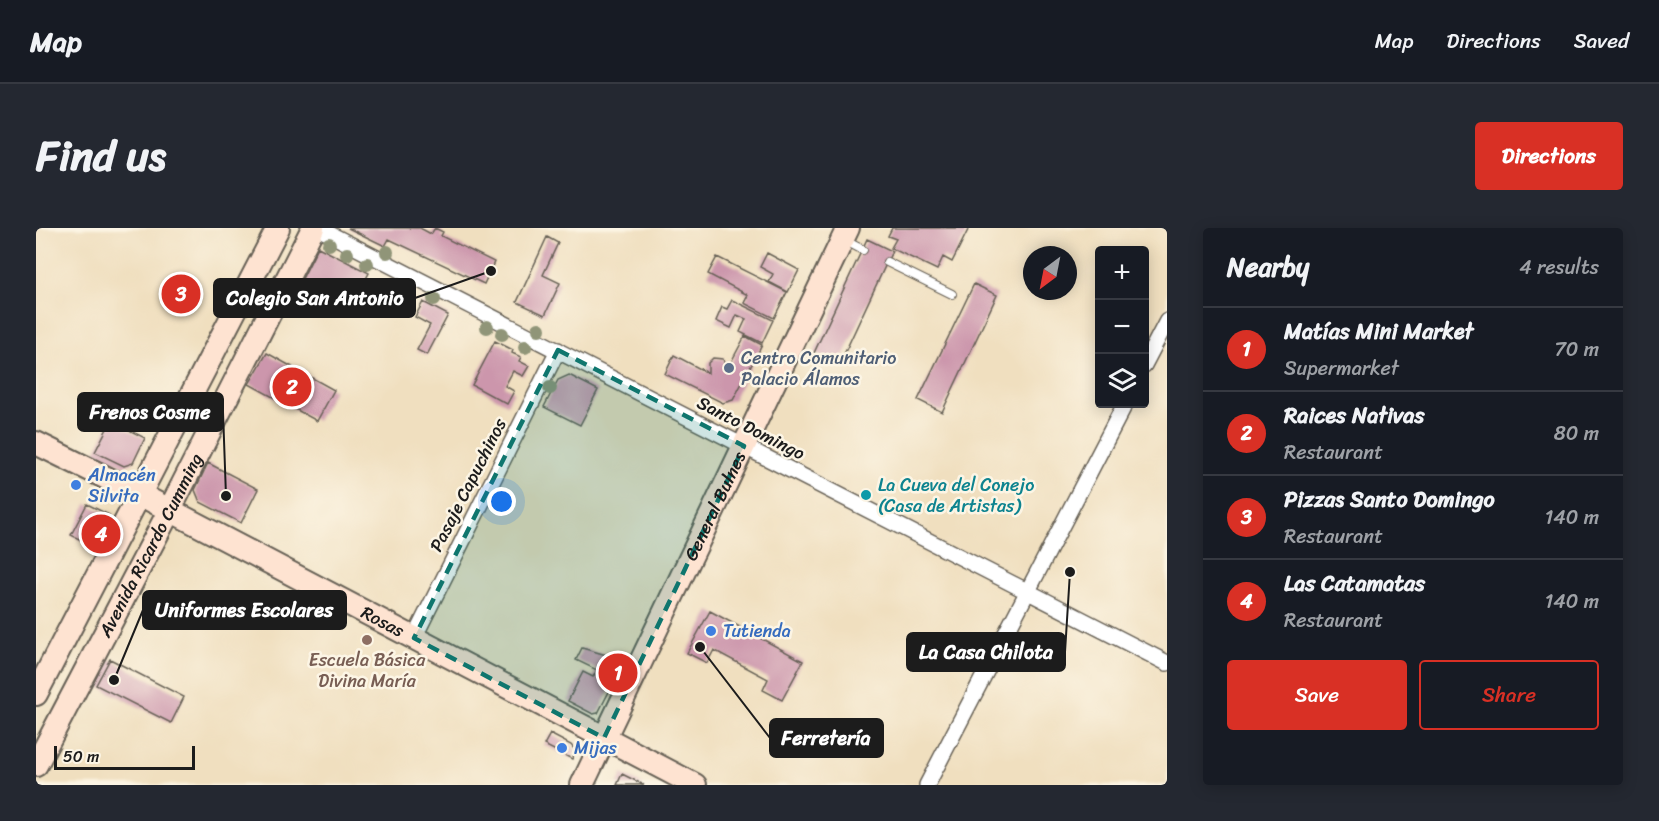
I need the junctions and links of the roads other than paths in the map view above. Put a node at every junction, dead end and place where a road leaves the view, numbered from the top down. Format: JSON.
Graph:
{"nodes":[{"id":1,"x":278,"y":228,"type":"edge"},
{"id":2,"x":315,"y":228,"type":"edge"},
{"id":3,"x":851,"y":239,"type":"edge"},
{"id":4,"x":887,"y":262,"type":"dead end"},
{"id":5,"x":952,"y":294,"type":"dead end"},
{"id":6,"x":1167,"y":321,"type":"edge"},
{"id":7,"x":558,"y":350,"type":"junction"},
{"id":8,"x":1149,"y":355,"type":"edge"},
{"id":9,"x":1123,"y":408,"type":"edge"},
{"id":10,"x":36,"y":443,"type":"edge"},
{"id":11,"x":744,"y":446,"type":"junction"},
{"id":12,"x":141,"y":495,"type":"junction"},
{"id":13,"x":170,"y":510,"type":"junction"},
{"id":14,"x":1028,"y":591,"type":"junction"},
{"id":15,"x":414,"y":638,"type":"junction"},
{"id":16,"x":1167,"y":663,"type":"edge"},
{"id":17,"x":36,"y":694,"type":"edge"},
{"id":18,"x":604,"y":738,"type":"junction"},
{"id":19,"x":36,"y":765,"type":"edge"},
{"id":20,"x":582,"y":785,"type":"edge"},
{"id":21,"x":695,"y":785,"type":"edge"},
{"id":22,"x":927,"y":785,"type":"edge"}],
"edges":[{"from":1,"to":12,"type":"street","name":"Avenida Ricardo Cumming"},
{"from":2,"to":7,"type":"street","name":"Santo Domingo"},
{"from":2,"to":13,"type":"street","name":"Avenida Ricardo Cumming"},
{"from":3,"to":11,"type":"street","name":"General Bulnes"},
{"from":4,"to":5,"type":"lane"},
{"from":6,"to":8,"type":"street"},
{"from":7,"to":11,"type":"street","name":"Santo Domingo"},
{"from":7,"to":15,"type":"street","name":"Pasaje Capuchinos"},
{"from":9,"to":14,"type":"street"},
{"from":10,"to":12,"type":"street","name":"Rosas"},
{"from":11,"to":14,"type":"street","name":"Santo Domingo"},
{"from":11,"to":18,"type":"street","name":"General Bulnes"},
{"from":12,"to":13,"type":"street","name":"Rosas"},
{"from":12,"to":17,"type":"street","name":"Avenida Ricardo Cumming"},
{"from":13,"to":15,"type":"street","name":"Rosas"},
{"from":13,"to":19,"type":"street","name":"Avenida Ricardo Cumming"},
{"from":14,"to":16,"type":"street","name":"Santo Domingo"},
{"from":14,"to":22,"type":"street"},
{"from":15,"to":18,"type":"street","name":"Rosas"},
{"from":18,"to":20,"type":"street","name":"General Bulnes"},
{"from":18,"to":21,"type":"street","name":"Rosas"}]}
